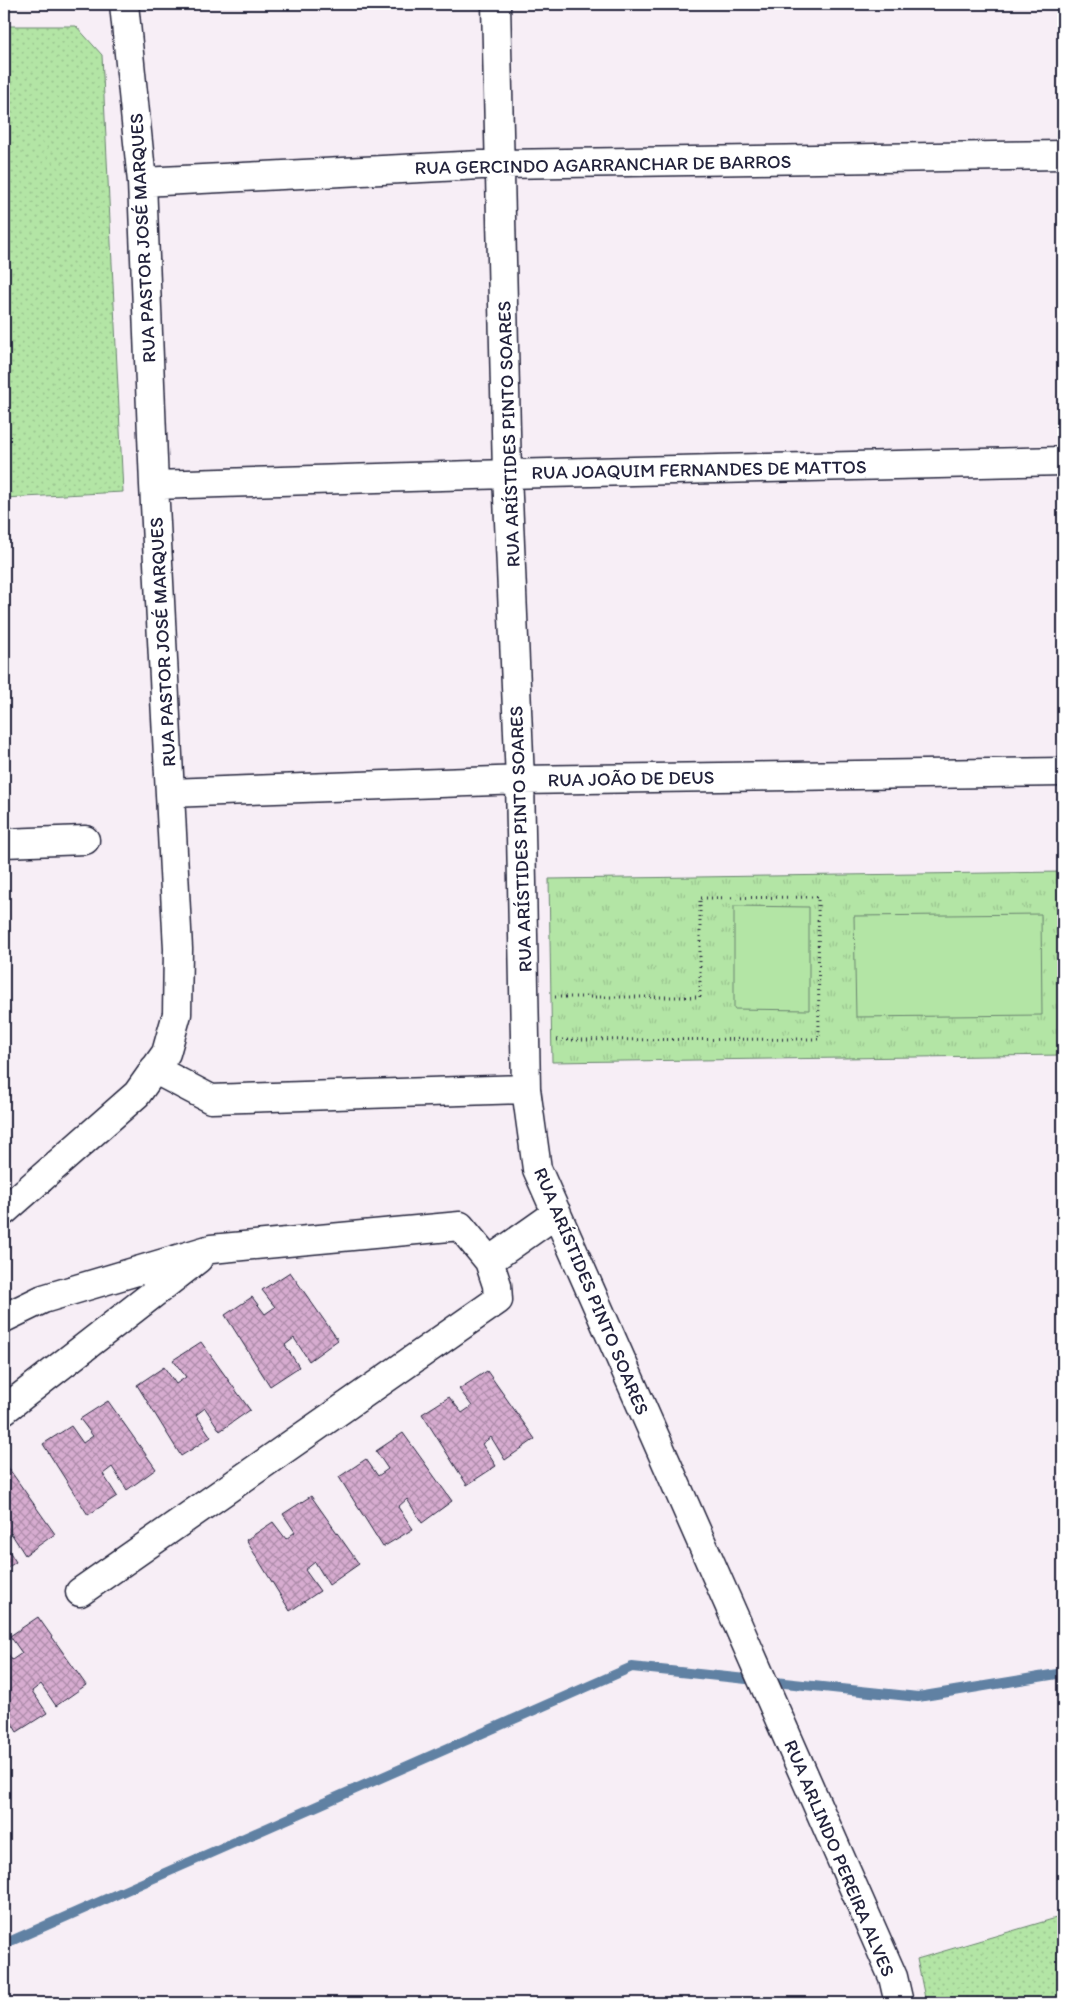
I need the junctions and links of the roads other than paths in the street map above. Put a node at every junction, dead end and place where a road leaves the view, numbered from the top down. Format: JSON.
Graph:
{"nodes":[{"id":1,"x":124,"y":4,"type":"edge"},
{"id":2,"x":496,"y":4,"type":"edge"},
{"id":3,"x":1063,"y":155,"type":"edge"},
{"id":4,"x":501,"y":164,"type":"junction"},
{"id":5,"x":142,"y":182,"type":"junction"},
{"id":6,"x":1063,"y":461,"type":"edge"},
{"id":7,"x":508,"y":474,"type":"junction"},
{"id":8,"x":154,"y":485,"type":"junction"},
{"id":9,"x":1063,"y":772,"type":"edge"},
{"id":10,"x":520,"y":780,"type":"junction"},
{"id":11,"x":170,"y":794,"type":"junction"},
{"id":12,"x":85,"y":840,"type":"dead end"},
{"id":13,"x":4,"y":843,"type":"edge"},
{"id":14,"x":154,"y":1070,"type":"junction"},
{"id":15,"x":526,"y":1089,"type":"junction"},
{"id":16,"x":4,"y":1211,"type":"edge"},
{"id":17,"x":557,"y":1213,"type":"junction"},
{"id":18,"x":211,"y":1249,"type":"junction"},
{"id":19,"x":489,"y":1262,"type":"junction"},
{"id":20,"x":4,"y":1318,"type":"edge"},
{"id":21,"x":4,"y":1410,"type":"edge"},
{"id":22,"x":80,"y":1592,"type":"dead end"},
{"id":23,"x":778,"y":1715,"type":"joint"},
{"id":24,"x":899,"y":2003,"type":"edge"}],
"edges":[{"from":1,"to":5,"type":"street","name":"RUA PASTOR JOSÉ MARQUES"},
{"from":2,"to":4,"type":"street","name":"RUA ARÍSTIDES PINTO SOARES"},
{"from":3,"to":4,"type":"street","name":"RUA GERCINDO AGARRANCHAR DE BARROS"},
{"from":4,"to":5,"type":"street","name":"RUA GERCINDO AGARRANCHAR DE BARROS"},
{"from":4,"to":7,"type":"street","name":"RUA ARÍSTIDES PINTO SOARES"},
{"from":5,"to":8,"type":"street","name":"RUA PASTOR JOSÉ MARQUES"},
{"from":6,"to":7,"type":"street","name":"RUA JOAQUIM FERNANDES DE MATTOS"},
{"from":7,"to":8,"type":"street","name":"RUA JOAQUIM FERNANDES DE MATTOS"},
{"from":7,"to":10,"type":"street","name":"RUA ARÍSTIDES PINTO SOARES"},
{"from":8,"to":11,"type":"street","name":"RUA PASTOR JOSÉ MARQUES"},
{"from":9,"to":10,"type":"street","name":"RUA JOÃO DE DEUS"},
{"from":10,"to":11,"type":"street","name":"RUA JOÃO DE DEUS"},
{"from":10,"to":15,"type":"street","name":"RUA ARÍSTIDES PINTO SOARES"},
{"from":11,"to":14,"type":"street","name":"RUA PASTOR JOSÉ MARQUES"},
{"from":12,"to":13,"type":"street"},
{"from":14,"to":15,"type":"street"},
{"from":14,"to":16,"type":"street","name":"RUA PASTOR JOSÉ MARQUES"},
{"from":15,"to":17,"type":"street","name":"RUA ARÍSTIDES PINTO SOARES"},
{"from":17,"to":19,"type":"street"},
{"from":17,"to":23,"type":"street","name":"RUA ARÍSTIDES PINTO SOARES"},
{"from":18,"to":19,"type":"street"},
{"from":18,"to":20,"type":"street"},
{"from":18,"to":21,"type":"street"},
{"from":19,"to":22,"type":"street"},
{"from":23,"to":24,"type":"street","name":"RUA ARLINDO PEREIRA ALVES"}]}
